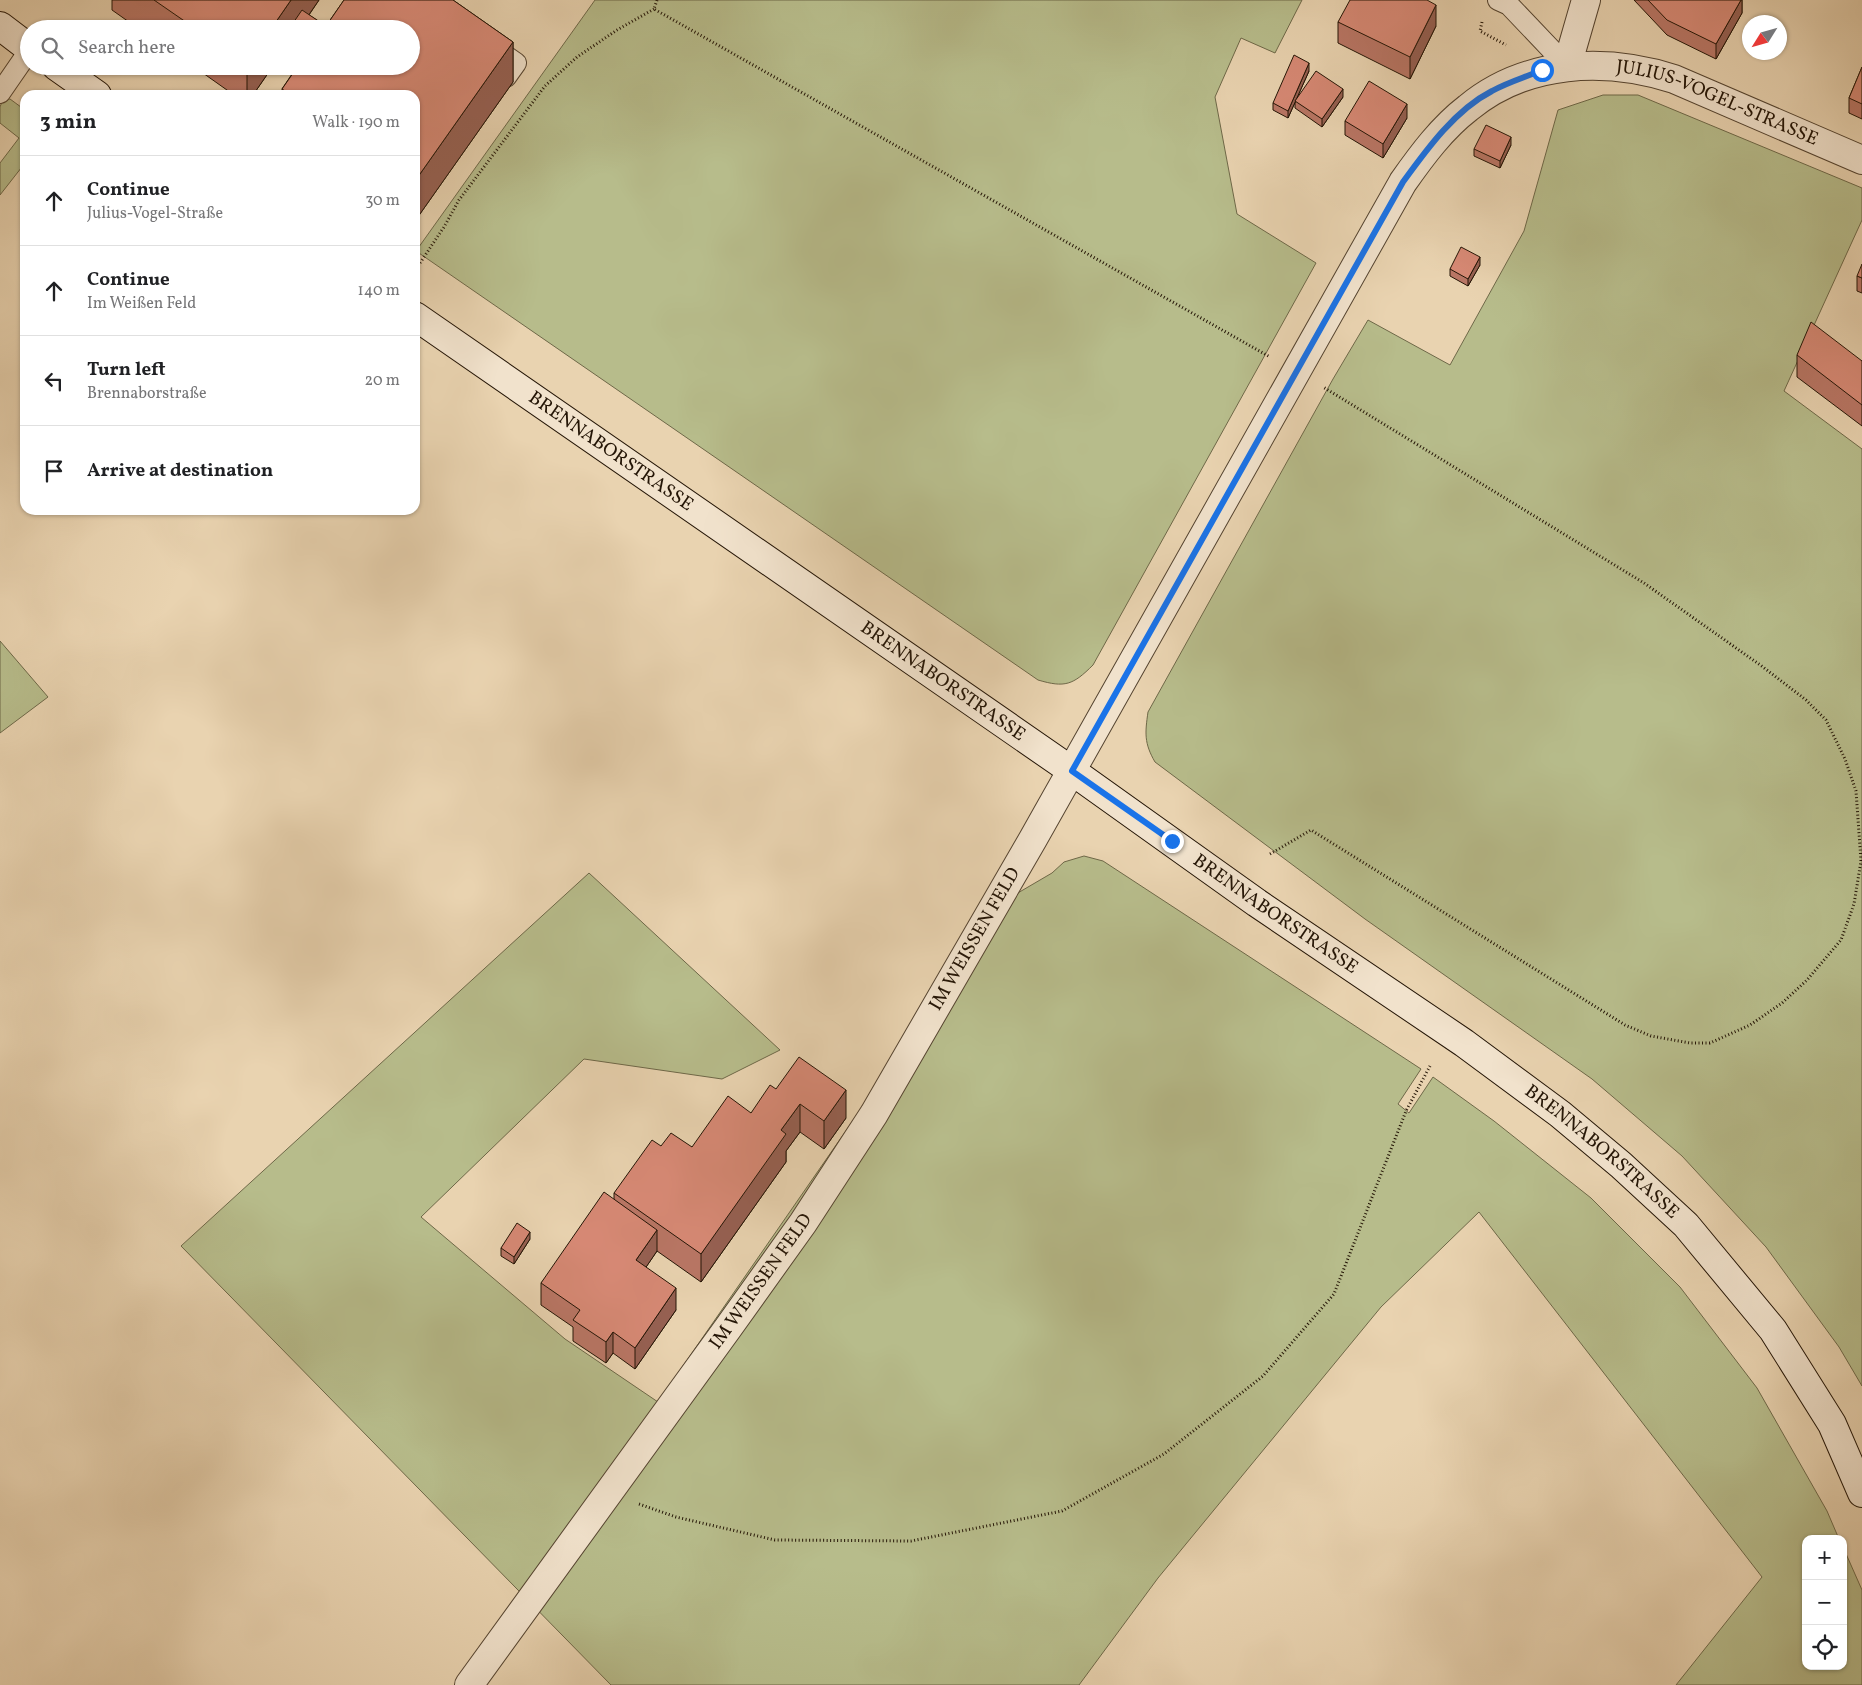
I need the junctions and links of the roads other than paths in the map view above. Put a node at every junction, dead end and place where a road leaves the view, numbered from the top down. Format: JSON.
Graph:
{"nodes":[{"id":1,"x":1498,"y":0,"type":"edge"},
{"id":2,"x":1586,"y":0,"type":"edge"},
{"id":3,"x":0,"y":26,"type":"edge"},
{"id":4,"x":478,"y":36,"type":"edge"},
{"id":5,"x":20,"y":41,"type":"edge"},
{"id":6,"x":20,"y":64,"type":"edge"},
{"id":7,"x":1567,"y":66,"type":"junction"},
{"id":8,"x":511,"y":70,"type":"edge"},
{"id":9,"x":69,"y":75,"type":"edge"},
{"id":10,"x":90,"y":90,"type":"edge"},
{"id":11,"x":0,"y":92,"type":"edge"},
{"id":12,"x":1423,"y":154,"type":"joint"},
{"id":13,"x":1862,"y":160,"type":"edge"},
{"id":14,"x":420,"y":319,"type":"edge"},
{"id":15,"x":1072,"y":771,"type":"junction"},
{"id":16,"x":1862,"y":1493,"type":"edge"},
{"id":17,"x":469,"y":1685,"type":"edge"}],
"edges":[{"from":1,"to":7,"type":"lane"},
{"from":2,"to":7,"type":"street"},
{"from":3,"to":5,"type":"street"},
{"from":4,"to":8,"type":"lane"},
{"from":6,"to":11,"type":"lane"},
{"from":7,"to":12,"type":"street","name":"JULIUS-VOGEL-STRASSE"},
{"from":7,"to":13,"type":"street","name":"JULIUS-VOGEL-STRASSE"},
{"from":9,"to":10,"type":"street"},
{"from":12,"to":15,"type":"street","name":"IM WEISSEN FELD"},
{"from":14,"to":15,"type":"street","name":"BRENNABORSTRASSE"},
{"from":15,"to":16,"type":"street","name":"BRENNABORSTRASSE"},
{"from":15,"to":17,"type":"street","name":"IM WEISSEN FELD"}]}
